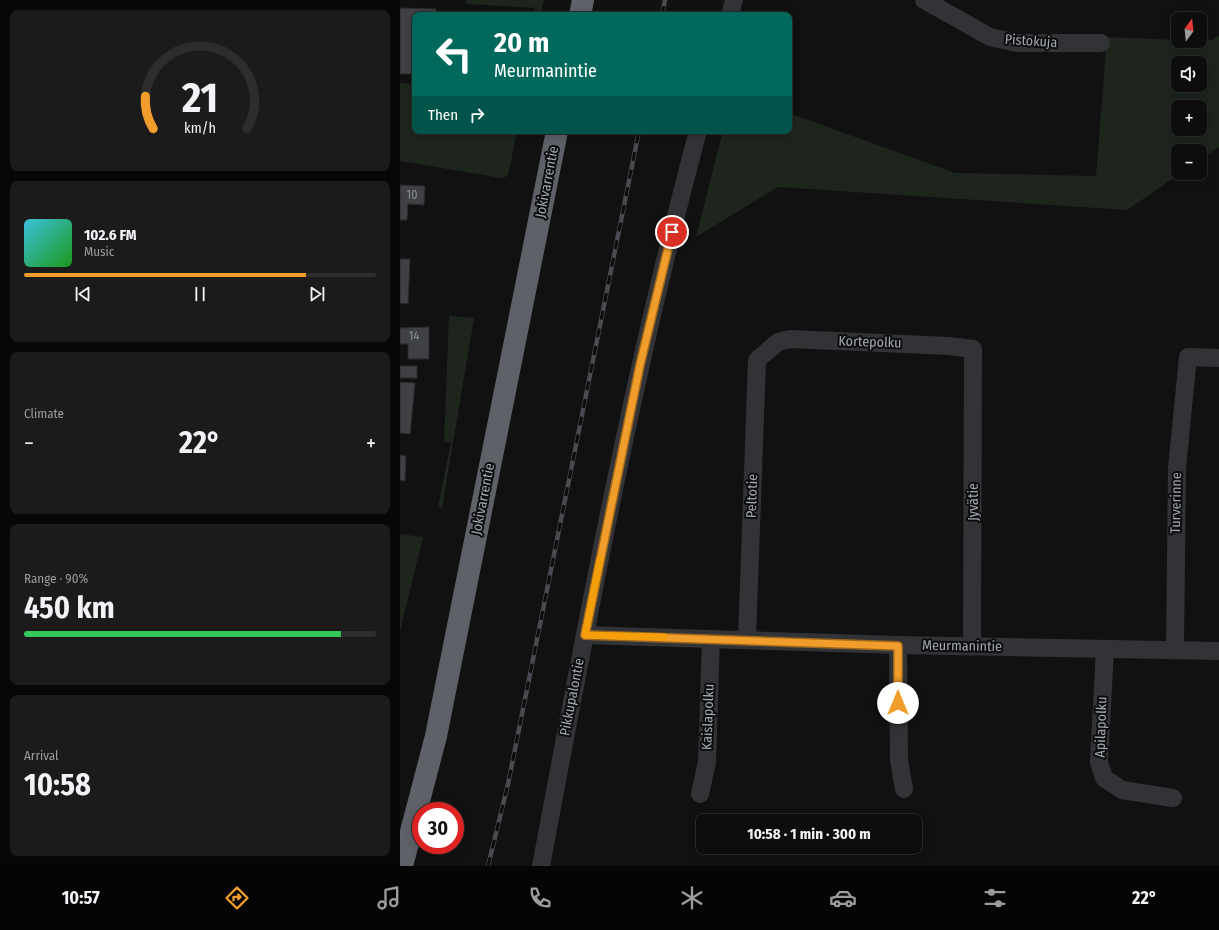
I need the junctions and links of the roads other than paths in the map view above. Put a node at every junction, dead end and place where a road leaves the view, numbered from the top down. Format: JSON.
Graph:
{"nodes":[{"id":1,"x":583,"y":0,"type":"edge"},
{"id":2,"x":734,"y":0,"type":"edge"},
{"id":3,"x":924,"y":0,"type":"edge"},
{"id":4,"x":581,"y":12,"type":"edge"},
{"id":5,"x":731,"y":12,"type":"edge"},
{"id":6,"x":1101,"y":43,"type":"dead end"},
{"id":7,"x":556,"y":134,"type":"edge"},
{"id":8,"x":697,"y":134,"type":"edge"},
{"id":9,"x":762,"y":354,"type":"joint"},
{"id":10,"x":974,"y":357,"type":"joint"},
{"id":11,"x":1219,"y":358,"type":"edge"},
{"id":12,"x":585,"y":635,"type":"junction"},
{"id":13,"x":711,"y":639,"type":"junction"},
{"id":14,"x":747,"y":639,"type":"junction"},
{"id":15,"x":898,"y":646,"type":"junction"},
{"id":16,"x":972,"y":646,"type":"junction"},
{"id":17,"x":1105,"y":650,"type":"junction"},
{"id":18,"x":1175,"y":650,"type":"junction"},
{"id":19,"x":1219,"y":651,"type":"edge"},
{"id":20,"x":904,"y":789,"type":"dead end"},
{"id":21,"x":700,"y":794,"type":"dead end"},
{"id":22,"x":1173,"y":798,"type":"dead end"},
{"id":23,"x":402,"y":866,"type":"edge"},
{"id":24,"x":541,"y":866,"type":"edge"}],
"edges":[{"from":1,"to":4,"type":"highway"},
{"from":2,"to":5,"type":"street"},
{"from":3,"to":6,"type":"street","name":"Pistokuja"},
{"from":7,"to":23,"type":"highway","name":"Jokivarrentie"},
{"from":8,"to":12,"type":"street","name":"Pikkupalontie"},
{"from":9,"to":10,"type":"street","name":"Kortepolku"},
{"from":9,"to":14,"type":"street","name":"Peltotie"},
{"from":10,"to":16,"type":"street","name":"Jyvätie"},
{"from":11,"to":18,"type":"street","name":"Turverinne"},
{"from":12,"to":13,"type":"street","name":"Meurmanintie"},
{"from":12,"to":24,"type":"street","name":"Pikkupalontie"},
{"from":13,"to":14,"type":"street","name":"Meurmanintie"},
{"from":13,"to":21,"type":"street","name":"Kaislapolku"},
{"from":14,"to":15,"type":"street","name":"Meurmanintie"},
{"from":15,"to":16,"type":"street","name":"Meurmanintie"},
{"from":15,"to":20,"type":"street"},
{"from":16,"to":17,"type":"street","name":"Meurmanintie"},
{"from":17,"to":18,"type":"street","name":"Meurmanintie"},
{"from":17,"to":22,"type":"street","name":"Apilapolku"},
{"from":18,"to":19,"type":"street","name":"Meurmanintie"}]}
